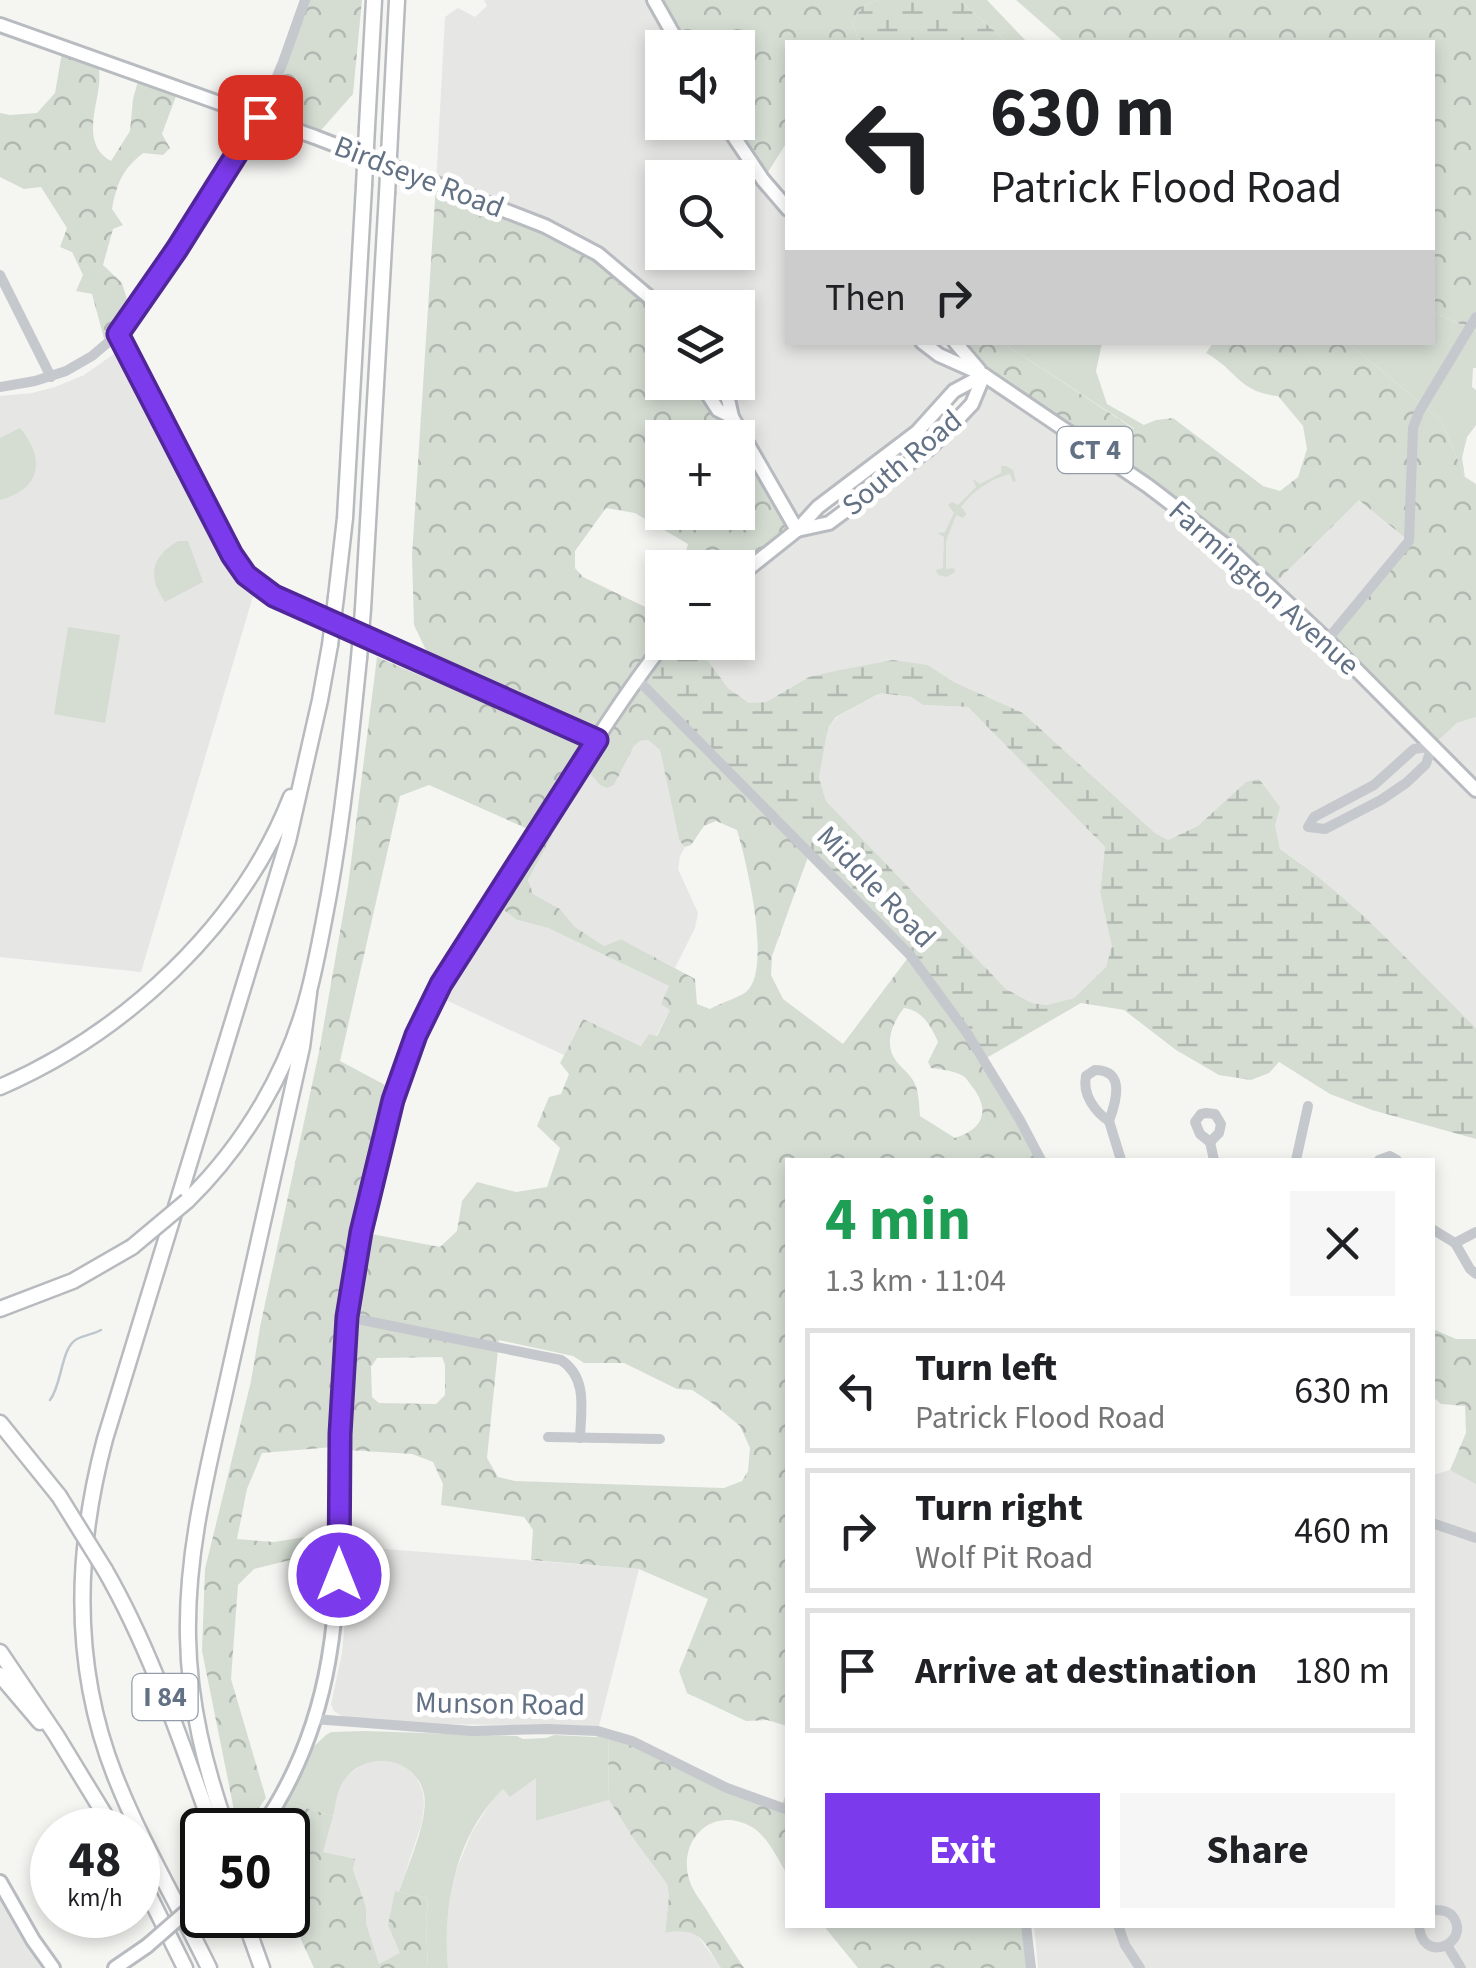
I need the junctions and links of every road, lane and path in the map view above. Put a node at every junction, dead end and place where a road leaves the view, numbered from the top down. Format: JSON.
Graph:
{"nodes":[{"id":1,"x":305,"y":0,"type":"edge"},
{"id":2,"x":374,"y":0,"type":"edge"},
{"id":3,"x":397,"y":0,"type":"edge"},
{"id":4,"x":654,"y":0,"type":"edge"},
{"id":5,"x":0,"y":25,"type":"edge"},
{"id":6,"x":671,"y":30,"type":"edge"},
{"id":7,"x":260,"y":117,"type":"junction"},
{"id":8,"x":735,"y":140,"type":"edge"},
{"id":9,"x":785,"y":205,"type":"edge"},
{"id":10,"x":0,"y":275,"type":"edge"},
{"id":11,"x":645,"y":293,"type":"edge"},
{"id":12,"x":1476,"y":316,"type":"edge"},
{"id":13,"x":118,"y":334,"type":"junction"},
{"id":14,"x":926,"y":345,"type":"edge"},
{"id":15,"x":958,"y":345,"type":"edge"},
{"id":16,"x":984,"y":375,"type":"junction"},
{"id":17,"x":51,"y":377,"type":"junction"},
{"id":18,"x":0,"y":387,"type":"edge"},
{"id":19,"x":712,"y":400,"type":"edge"},
{"id":20,"x":728,"y":400,"type":"edge"},
{"id":21,"x":732,"y":417,"type":"junction"},
{"id":22,"x":796,"y":530,"type":"junction"},
{"id":23,"x":755,"y":563,"type":"edge"},
{"id":24,"x":1327,"y":640,"type":"junction"},
{"id":25,"x":651,"y":660,"type":"edge"},
{"id":26,"x":637,"y":678,"type":"junction"},
{"id":27,"x":597,"y":740,"type":"junction"},
{"id":28,"x":1432,"y":746,"type":"junction"},
{"id":29,"x":307,"y":754,"type":"junction"},
{"id":30,"x":1476,"y":790,"type":"edge"},
{"id":31,"x":309,"y":994,"type":"junction"},
{"id":32,"x":0,"y":1087,"type":"edge"},
{"id":33,"x":1308,"y":1106,"type":"dead end"},
{"id":34,"x":1109,"y":1121,"type":"junction"},
{"id":35,"x":1210,"y":1142,"type":"dead end"},
{"id":36,"x":1040,"y":1158,"type":"edge"},
{"id":37,"x":1120,"y":1158,"type":"edge"},
{"id":38,"x":1214,"y":1158,"type":"edge"},
{"id":39,"x":1296,"y":1158,"type":"edge"},
{"id":40,"x":1476,"y":1232,"type":"edge"},
{"id":41,"x":1435,"y":1234,"type":"edge"},
{"id":42,"x":1454,"y":1243,"type":"junction"},
{"id":43,"x":1476,"y":1274,"type":"edge"},
{"id":44,"x":0,"y":1310,"type":"edge"},
{"id":45,"x":347,"y":1317,"type":"junction"},
{"id":46,"x":0,"y":1415,"type":"edge"},
{"id":47,"x":0,"y":1423,"type":"edge"},
{"id":48,"x":548,"y":1437,"type":"dead end"},
{"id":49,"x":580,"y":1438,"type":"junction"},
{"id":50,"x":660,"y":1439,"type":"dead end"},
{"id":51,"x":22,"y":1448,"type":"junction"},
{"id":52,"x":1435,"y":1525,"type":"edge"},
{"id":53,"x":1476,"y":1538,"type":"edge"},
{"id":54,"x":0,"y":1652,"type":"edge"},
{"id":55,"x":0,"y":1675,"type":"edge"},
{"id":56,"x":314,"y":1719,"type":"junction"},
{"id":57,"x":56,"y":1735,"type":"junction"},
{"id":58,"x":101,"y":1808,"type":"edge"},
{"id":59,"x":204,"y":1808,"type":"edge"},
{"id":60,"x":219,"y":1808,"type":"edge"},
{"id":61,"x":273,"y":1808,"type":"edge"},
{"id":62,"x":785,"y":1809,"type":"edge"},
{"id":63,"x":0,"y":1882,"type":"edge"},
{"id":64,"x":1435,"y":1910,"type":"edge"},
{"id":65,"x":160,"y":1917,"type":"edge"},
{"id":66,"x":180,"y":1917,"type":"edge"},
{"id":67,"x":1026,"y":1928,"type":"edge"},
{"id":68,"x":1119,"y":1928,"type":"edge"},
{"id":69,"x":1419,"y":1928,"type":"edge"},
{"id":70,"x":254,"y":1938,"type":"edge"},
{"id":71,"x":33,"y":1940,"type":"junction"},
{"id":72,"x":1447,"y":1945,"type":"junction"},
{"id":73,"x":261,"y":1963,"type":"edge"},
{"id":74,"x":41,"y":1968,"type":"edge"},
{"id":75,"x":53,"y":1968,"type":"edge"},
{"id":76,"x":115,"y":1968,"type":"edge"},
{"id":77,"x":185,"y":1968,"type":"edge"},
{"id":78,"x":209,"y":1968,"type":"edge"},
{"id":79,"x":1030,"y":1968,"type":"edge"},
{"id":80,"x":1140,"y":1968,"type":"edge"},
{"id":81,"x":1461,"y":1968,"type":"edge"}],
"edges":[{"from":1,"to":7,"type":"street"},
{"from":2,"to":29,"type":"highway","bridge":true},
{"from":3,"to":31,"type":"highway","bridge":true},
{"from":4,"to":6,"type":"main road"},
{"from":5,"to":7,"type":"main road","name":"Birdseye Road"},
{"from":7,"to":11,"type":"main road","name":"Birdseye Road"},
{"from":7,"to":13,"type":"street"},
{"from":8,"to":9,"type":"main road"},
{"from":10,"to":17,"type":"street"},
{"from":12,"to":24,"type":"street"},
{"from":13,"to":17,"type":"street"},
{"from":13,"to":27,"type":"street"},
{"from":14,"to":16,"type":"main road","name":"Farmington Avenue","number":"CT 4"},
{"from":15,"to":16,"type":"main road","name":"Farmington Avenue","number":"CT 4"},
{"from":16,"to":22,"type":"main road","name":"South Road"},
{"from":16,"to":22,"type":"main road","name":"South Road"},
{"from":16,"to":24,"type":"main road","name":"Farmington Avenue","number":"CT 4"},
{"from":17,"to":18,"type":"street"},
{"from":19,"to":21,"type":"main road"},
{"from":20,"to":21,"type":"main road"},
{"from":21,"to":22,"type":"main road"},
{"from":22,"to":23,"type":"main road","name":"South Road"},
{"from":24,"to":28,"type":"main road","name":"Farmington Avenue","number":"CT 4"},
{"from":25,"to":26,"type":"main road"},
{"from":26,"to":27,"type":"main road"},
{"from":26,"to":36,"type":"street","name":"Middle Road"},
{"from":27,"to":45,"type":"main road"},
{"from":28,"to":28,"type":"street"},
{"from":28,"to":30,"type":"main road","name":"Farmington Avenue","number":"CT 4"},
{"from":29,"to":32,"type":"highway"},
{"from":29,"to":78,"type":"highway"},
{"from":31,"to":44,"type":"highway","bridge":true},
{"from":31,"to":60,"type":"highway"},
{"from":33,"to":39,"type":"street"},
{"from":34,"to":34,"type":"street"},
{"from":34,"to":37,"type":"street"},
{"from":35,"to":38,"type":"street"},
{"from":40,"to":42,"type":"street"},
{"from":41,"to":42,"type":"street"},
{"from":42,"to":43,"type":"street"},
{"from":45,"to":49,"type":"street"},
{"from":45,"to":56,"type":"main road"},
{"from":46,"to":51,"type":"highway"},
{"from":47,"to":51,"type":"highway","number":"I 84"},
{"from":48,"to":49,"type":"street"},
{"from":49,"to":50,"type":"street"},
{"from":51,"to":59,"type":"highway","number":"I 84","bridge":true},
{"from":52,"to":53,"type":"street"},
{"from":54,"to":57,"type":"highway"},
{"from":55,"to":57,"type":"highway"},
{"from":56,"to":61,"type":"main road"},
{"from":56,"to":62,"type":"street","name":"Munson Road"},
{"from":57,"to":58,"type":"highway"},
{"from":63,"to":71,"type":"main road"},
{"from":64,"to":72,"type":"street"},
{"from":65,"to":77,"type":"highway"},
{"from":66,"to":76,"type":"main road","bridge":true},
{"from":67,"to":79,"type":"street"},
{"from":68,"to":80,"type":"street"},
{"from":69,"to":72,"type":"street"},
{"from":70,"to":73,"type":"highway"},
{"from":71,"to":74,"type":"main road"},
{"from":71,"to":75,"type":"main road"},
{"from":72,"to":81,"type":"street"}]}
